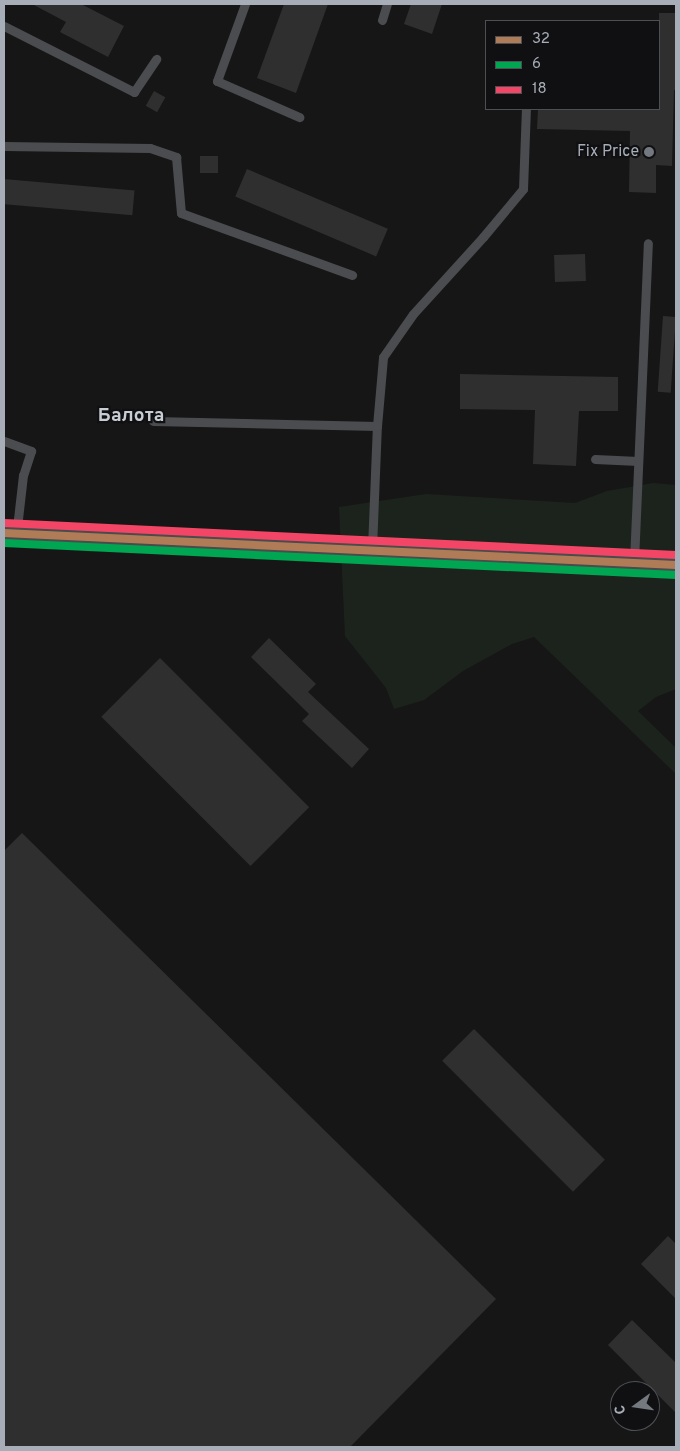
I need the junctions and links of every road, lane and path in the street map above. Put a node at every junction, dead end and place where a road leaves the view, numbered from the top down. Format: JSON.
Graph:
{"nodes":[{"id":1,"x":245,"y":4,"type":"edge"},
{"id":2,"x":388,"y":4,"type":"edge"},
{"id":3,"x":382,"y":20,"type":"dead end"},
{"id":4,"x":4,"y":26,"type":"edge"},
{"id":5,"x":156,"y":59,"type":"dead end"},
{"id":6,"x":526,"y":110,"type":"edge"},
{"id":7,"x":299,"y":118,"type":"dead end"},
{"id":8,"x":4,"y":146,"type":"edge"},
{"id":9,"x":648,"y":243,"type":"dead end"},
{"id":10,"x":352,"y":274,"type":"dead end"},
{"id":11,"x":152,"y":421,"type":"dead end"},
{"id":12,"x":377,"y":426,"type":"junction"},
{"id":13,"x":4,"y":441,"type":"edge"},
{"id":14,"x":595,"y":459,"type":"dead end"},
{"id":15,"x":638,"y":461,"type":"junction"},
{"id":16,"x":12,"y":533,"type":"edge"},
{"id":17,"x":372,"y":551,"type":"junction"},
{"id":18,"x":634,"y":563,"type":"junction"},
{"id":19,"x":676,"y":566,"type":"edge"}],
"edges":[{"from":1,"to":7,"type":"lane"},
{"from":2,"to":3,"type":"lane"},
{"from":4,"to":5,"type":"lane"},
{"from":6,"to":12,"type":"lane"},
{"from":8,"to":10,"type":"lane"},
{"from":9,"to":15,"type":"lane"},
{"from":11,"to":12,"type":"lane"},
{"from":12,"to":17,"type":"lane"},
{"from":13,"to":16,"type":"lane"},
{"from":14,"to":15,"type":"lane"},
{"from":15,"to":18,"type":"lane"},
{"from":16,"to":17,"type":"main road"},
{"from":17,"to":18,"type":"main road"},
{"from":18,"to":19,"type":"main road"}]}
